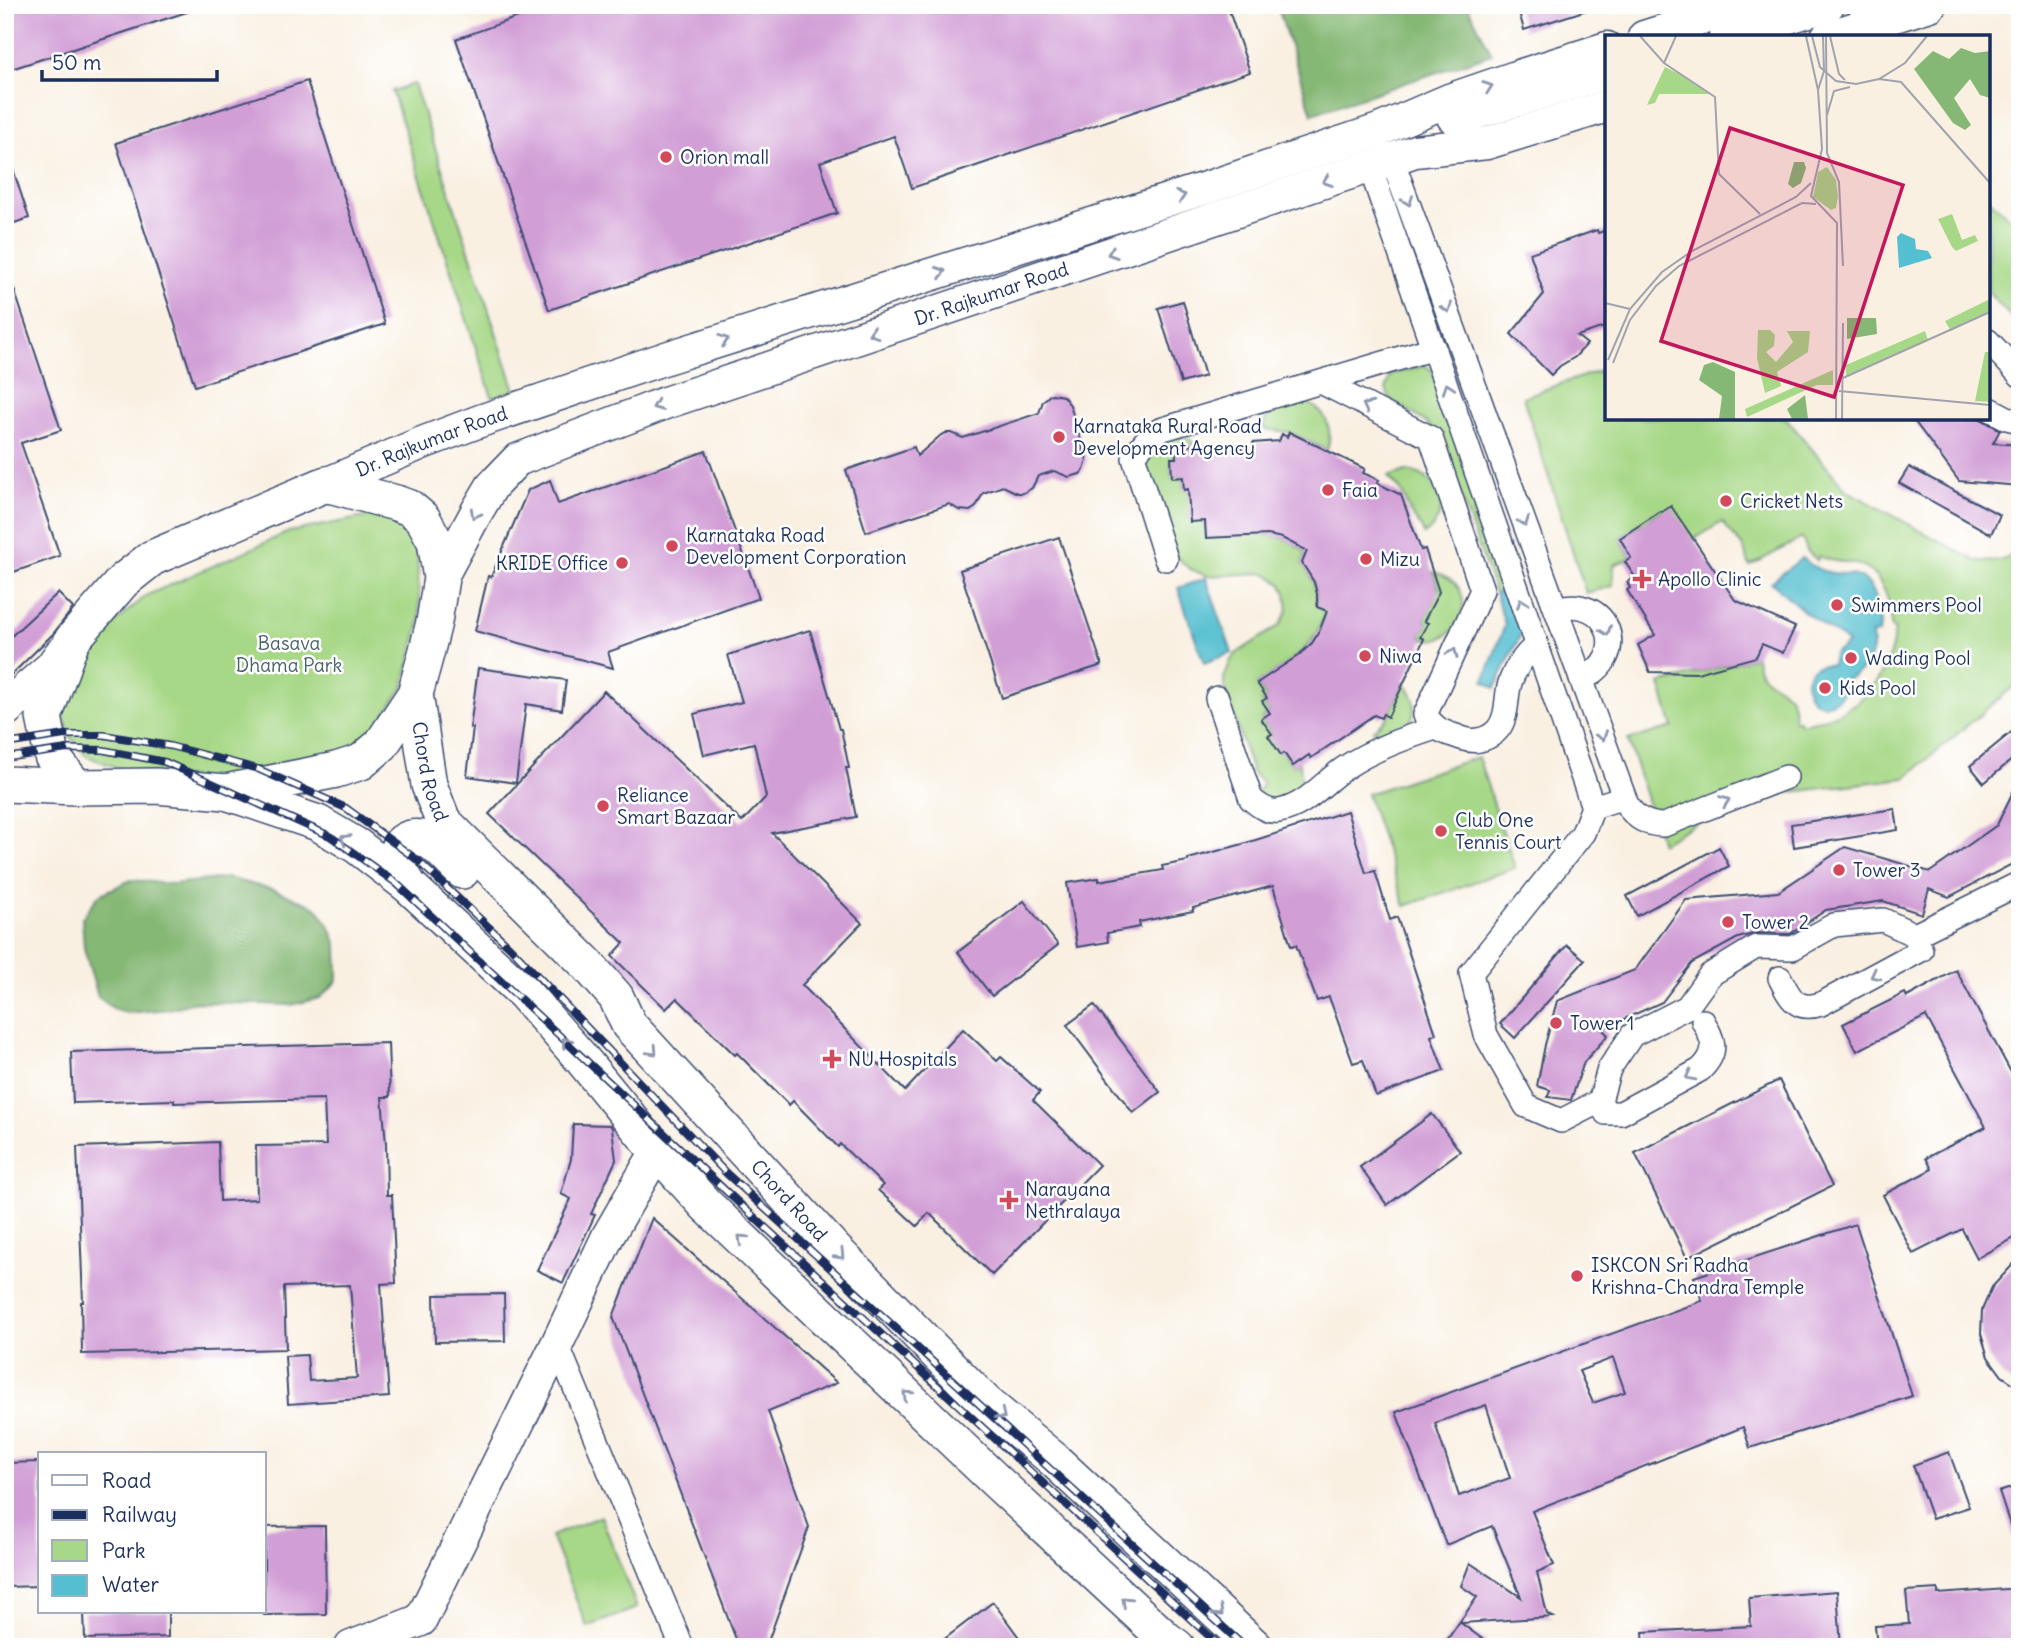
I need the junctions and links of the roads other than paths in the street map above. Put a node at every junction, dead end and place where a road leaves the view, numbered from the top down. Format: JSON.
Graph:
{"nodes":[{"id":1,"x":1745,"y":5,"type":"edge"},
{"id":2,"x":1828,"y":5,"type":"edge"},
{"id":3,"x":1930,"y":5,"type":"edge"},
{"id":4,"x":1650,"y":35,"type":"edge"},
{"id":5,"x":1731,"y":35,"type":"edge"},
{"id":6,"x":1833,"y":35,"type":"edge"},
{"id":7,"x":1605,"y":49,"type":"edge"},
{"id":8,"x":1605,"y":74,"type":"edge"},
{"id":9,"x":1605,"y":107,"type":"edge"},
{"id":10,"x":1379,"y":130,"type":"junction"},
{"id":11,"x":1381,"y":163,"type":"junction"},
{"id":12,"x":1990,"y":343,"type":"edge"},
{"id":13,"x":1434,"y":348,"type":"junction"},
{"id":14,"x":2020,"y":375,"type":"edge"},
{"id":15,"x":1321,"y":382,"type":"junction"},
{"id":16,"x":1990,"y":409,"type":"edge"},
{"id":17,"x":2020,"y":421,"type":"edge"},
{"id":18,"x":326,"y":484,"type":"junction"},
{"id":19,"x":1166,"y":559,"type":"dead end"},
{"id":20,"x":441,"y":578,"type":"junction"},
{"id":21,"x":1556,"y":609,"type":"junction"},
{"id":22,"x":72,"y":639,"type":"junction"},
{"id":23,"x":1536,"y":645,"type":"junction"},
{"id":24,"x":1581,"y":679,"type":"junction"},
{"id":25,"x":415,"y":694,"type":"junction"},
{"id":26,"x":1217,"y":698,"type":"dead end"},
{"id":27,"x":5,"y":709,"type":"edge"},
{"id":28,"x":1430,"y":722,"type":"junction"},
{"id":29,"x":1786,"y":778,"type":"dead end"},
{"id":30,"x":5,"y":784,"type":"edge"},
{"id":31,"x":76,"y":787,"type":"junction"},
{"id":32,"x":226,"y":792,"type":"junction"},
{"id":33,"x":1623,"y":797,"type":"junction"},
{"id":34,"x":1592,"y":807,"type":"junction"},
{"id":35,"x":2020,"y":883,"type":"edge"},
{"id":36,"x":409,"y":886,"type":"junction"},
{"id":37,"x":1915,"y":935,"type":"junction"},
{"id":38,"x":1780,"y":978,"type":"dead end"},
{"id":39,"x":1703,"y":1021,"type":"dead end"},
{"id":40,"x":629,"y":1025,"type":"junction"},
{"id":41,"x":1600,"y":1101,"type":"junction"},
{"id":42,"x":657,"y":1152,"type":"junction"},
{"id":43,"x":557,"y":1344,"type":"junction"},
{"id":44,"x":1169,"y":1644,"type":"edge"},
{"id":45,"x":351,"y":1647,"type":"edge"},
{"id":46,"x":682,"y":1647,"type":"edge"},
{"id":47,"x":1255,"y":1647,"type":"edge"}],
"edges":[{"from":1,"to":4,"type":"main road"},
{"from":2,"to":5,"type":"main road"},
{"from":3,"to":6,"type":"main road"},
{"from":10,"to":7,"type":"main road","one_way":true},
{"from":8,"to":10,"type":"main road"},
{"from":9,"to":11,"type":"main road","name":"Dr. Rajkumar Road"},
{"from":18,"to":10,"type":"main road","name":"Dr. Rajkumar Road","one_way":true},
{"from":11,"to":13,"type":"street"},
{"from":11,"to":20,"type":"main road","name":"Dr. Rajkumar Road","one_way":true},
{"from":11,"to":21,"type":"street","one_way":true},
{"from":12,"to":14,"type":"street"},
{"from":13,"to":15,"type":"street"},
{"from":23,"to":13,"type":"street","one_way":true},
{"from":15,"to":19,"type":"street"},
{"from":28,"to":15,"type":"street","one_way":true},
{"from":16,"to":17,"type":"street"},
{"from":18,"to":20,"type":"main road"},
{"from":18,"to":22,"type":"main road"},
{"from":20,"to":25,"type":"main road"},
{"from":21,"to":24,"type":"street"},
{"from":21,"to":24,"type":"street","one_way":true},
{"from":22,"to":27,"type":"main road"},
{"from":22,"to":31,"type":"main road"},
{"from":23,"to":28,"type":"street"},
{"from":23,"to":34,"type":"street"},
{"from":24,"to":33,"type":"street","one_way":true},
{"from":25,"to":32,"type":"main road"},
{"from":25,"to":40,"type":"main road","name":"Chord Road"},
{"from":26,"to":28,"type":"street"},
{"from":33,"to":29,"type":"street","one_way":true},
{"from":30,"to":31,"type":"main road"},
{"from":31,"to":32,"type":"main road"},
{"from":36,"to":32,"type":"main road","one_way":true},
{"from":33,"to":34,"type":"street"},
{"from":34,"to":41,"type":"street"},
{"from":35,"to":37,"type":"street"},
{"from":36,"to":40,"type":"main road"},
{"from":42,"to":36,"type":"main road","one_way":true},
{"from":37,"to":38,"type":"street","one_way":true},
{"from":37,"to":41,"type":"street"},
{"from":39,"to":41,"type":"street","one_way":true},
{"from":40,"to":47,"type":"main road","name":"Chord Road","one_way":true},
{"from":42,"to":43,"type":"main road"},
{"from":44,"to":42,"type":"main road","one_way":true},
{"from":43,"to":45,"type":"main road"},
{"from":43,"to":46,"type":"street"}]}
